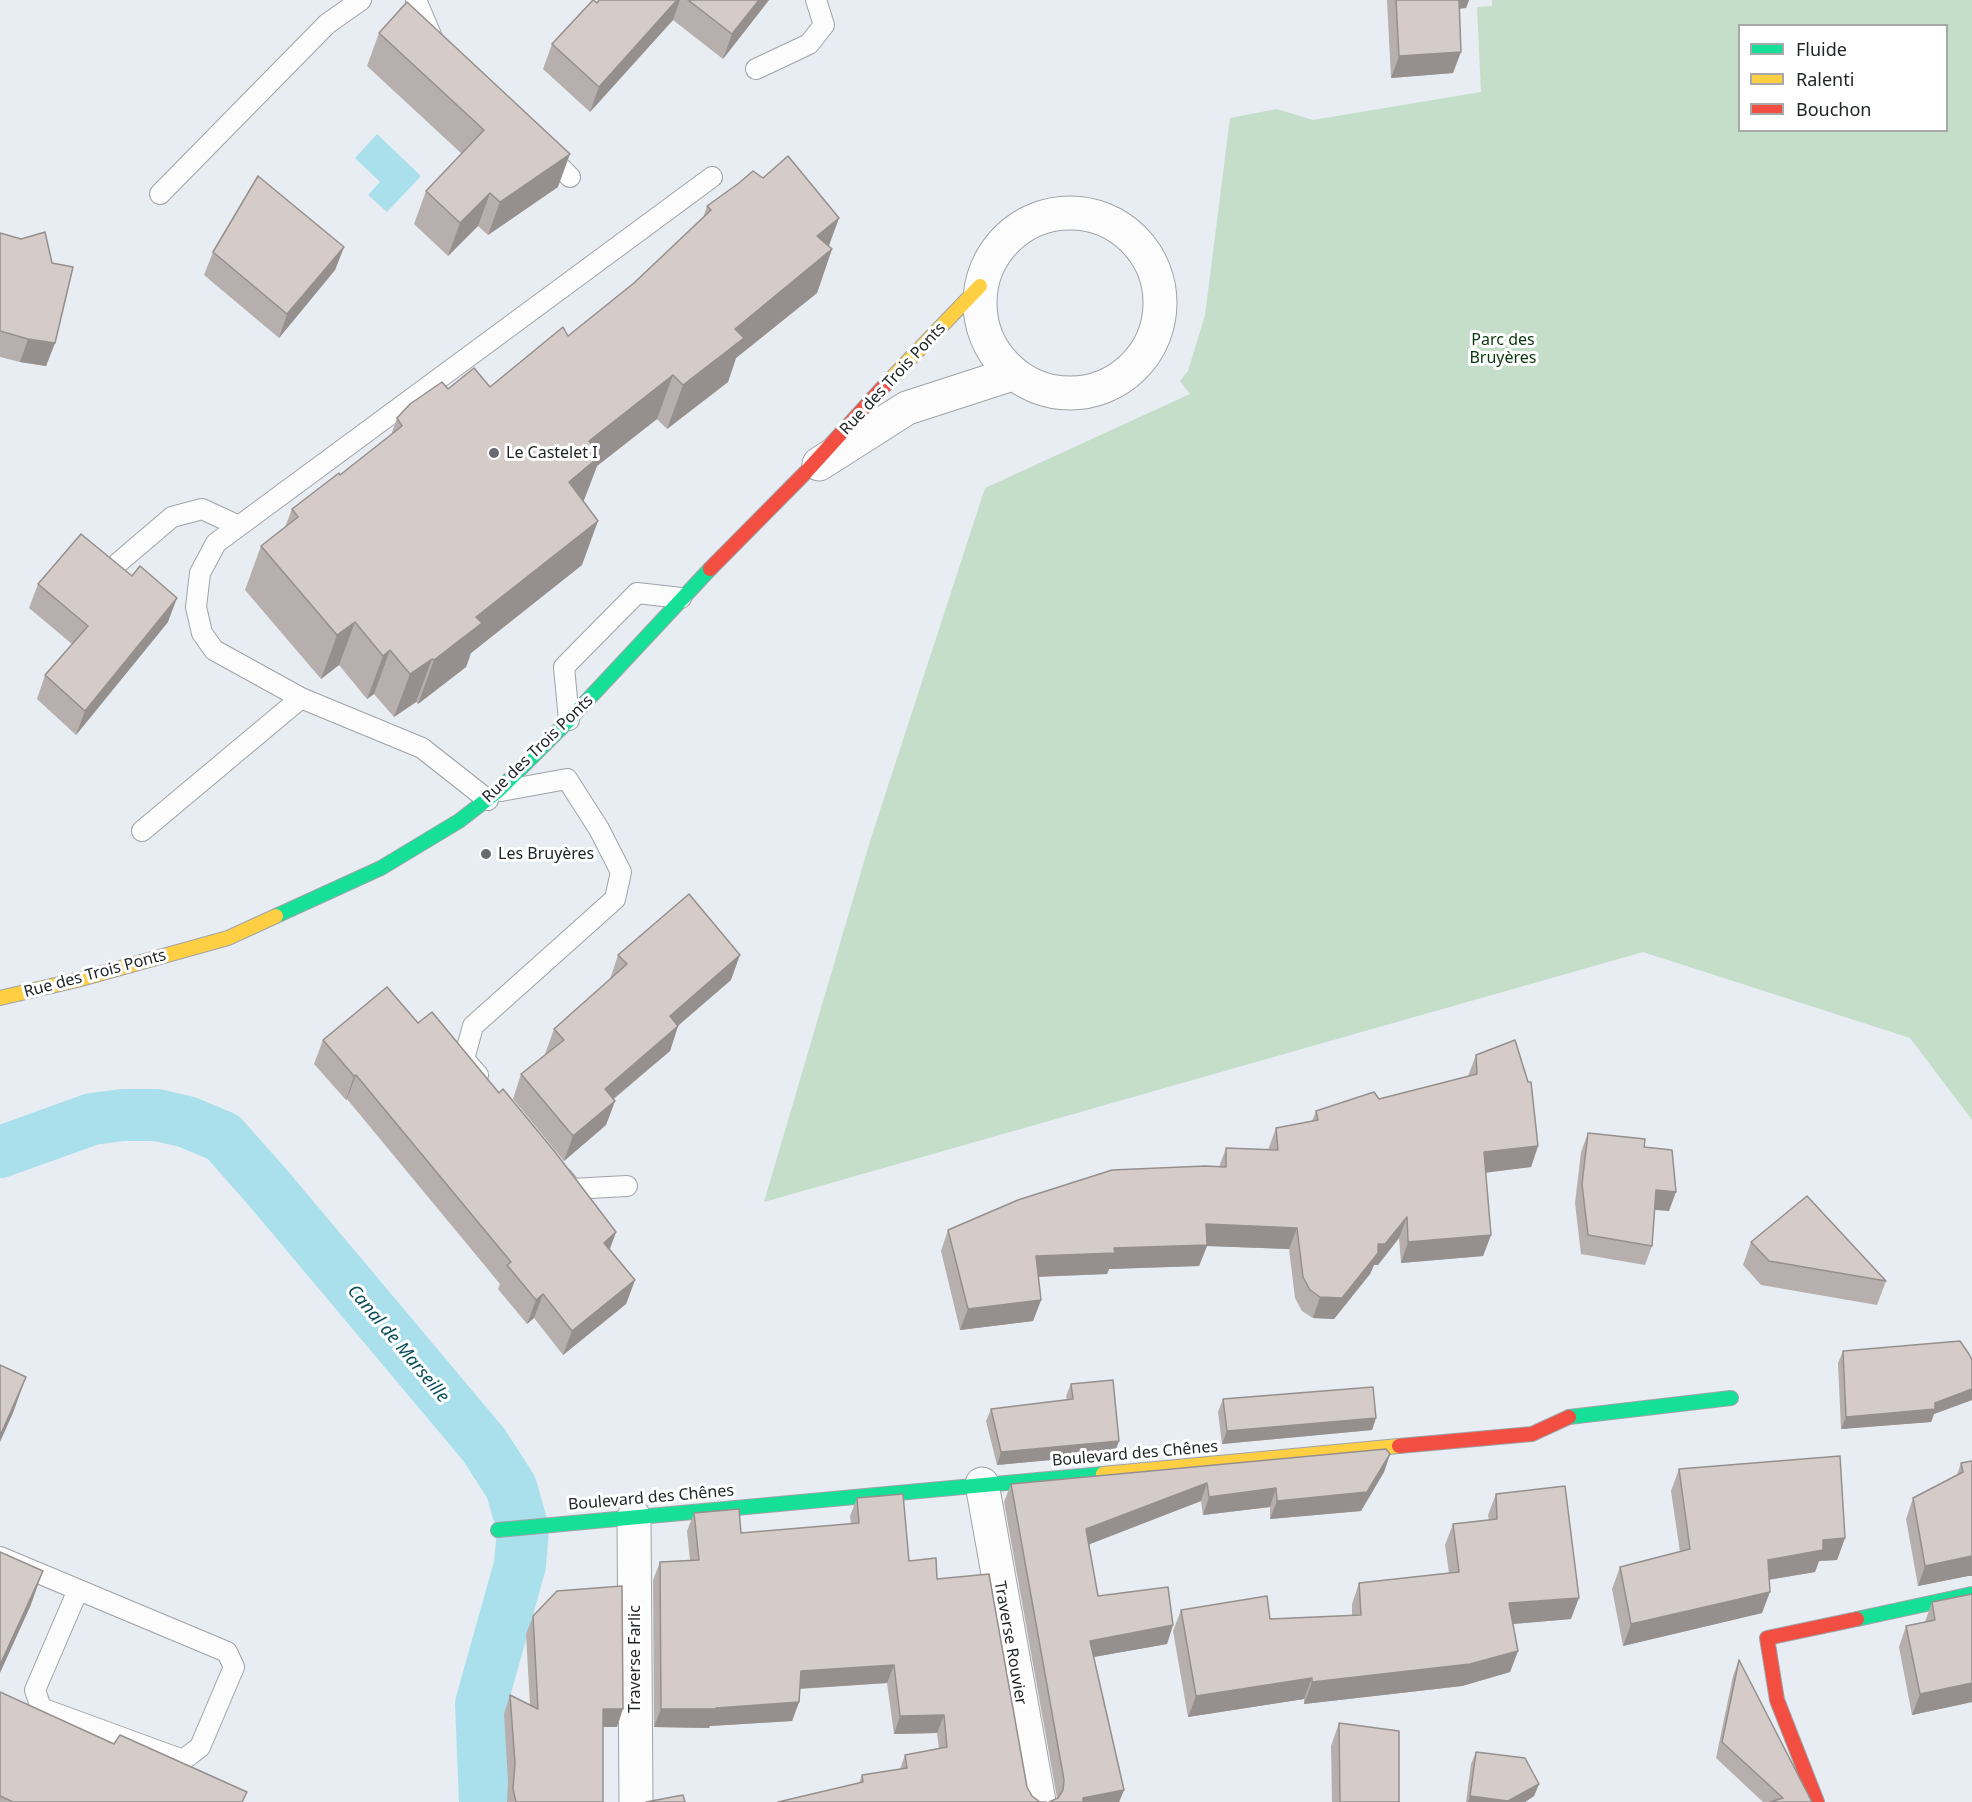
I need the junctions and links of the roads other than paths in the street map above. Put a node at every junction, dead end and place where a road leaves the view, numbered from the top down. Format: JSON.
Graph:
{"nodes":[{"id":1,"x":361,"y":0,"type":"edge"},
{"id":2,"x":417,"y":0,"type":"edge"},
{"id":3,"x":816,"y":0,"type":"edge"},
{"id":4,"x":445,"y":57,"type":"edge"},
{"id":5,"x":756,"y":69,"type":"dead end"},
{"id":6,"x":528,"y":137,"type":"edge"},
{"id":7,"x":570,"y":177,"type":"dead end"},
{"id":8,"x":712,"y":177,"type":"dead end"},
{"id":9,"x":160,"y":194,"type":"dead end"},
{"id":10,"x":980,"y":286,"type":"junction"},
{"id":11,"x":1012,"y":374,"type":"junction"},
{"id":12,"x":806,"y":472,"type":"junction"},
{"id":13,"x":239,"y":526,"type":"junction"},
{"id":14,"x":118,"y":563,"type":"edge"},
{"id":15,"x":681,"y":598,"type":"junction"},
{"id":16,"x":301,"y":698,"type":"junction"},
{"id":17,"x":569,"y":720,"type":"junction"},
{"id":18,"x":493,"y":795,"type":"junction"},
{"id":19,"x":142,"y":831,"type":"dead end"},
{"id":20,"x":0,"y":998,"type":"edge"},
{"id":21,"x":493,"y":1093,"type":"edge"},
{"id":22,"x":551,"y":1163,"type":"edge"},
{"id":23,"x":627,"y":1186,"type":"dead end"},
{"id":24,"x":1731,"y":1398,"type":"dead end"},
{"id":25,"x":982,"y":1484,"type":"junction"},
{"id":26,"x":634,"y":1517,"type":"junction"},
{"id":27,"x":498,"y":1530,"type":"dead end"},
{"id":28,"x":0,"y":1557,"type":"edge"},
{"id":29,"x":78,"y":1590,"type":"junction"},
{"id":30,"x":1972,"y":1594,"type":"edge"},
{"id":31,"x":636,"y":1802,"type":"edge"},
{"id":32,"x":1039,"y":1802,"type":"edge"},
{"id":33,"x":1817,"y":1802,"type":"edge"}],
"edges":[{"from":1,"to":9,"type":"lane"},
{"from":2,"to":4,"type":"lane"},
{"from":3,"to":5,"type":"lane"},
{"from":6,"to":7,"type":"lane"},
{"from":8,"to":13,"type":"lane"},
{"from":10,"to":11,"type":"street","name":"Rue des Trois Ponts"},
{"from":10,"to":11,"type":"street","name":"Rue des Trois Ponts"},
{"from":10,"to":12,"type":"street","name":"Rue des Trois Ponts"},
{"from":11,"to":12,"type":"street","name":"Rue des Trois Ponts"},
{"from":12,"to":15,"type":"street","name":"Rue des Trois Ponts"},
{"from":13,"to":14,"type":"lane"},
{"from":13,"to":16,"type":"lane"},
{"from":15,"to":17,"type":"street","name":"Rue des Trois Ponts"},
{"from":15,"to":17,"type":"lane"},
{"from":16,"to":18,"type":"lane"},
{"from":16,"to":19,"type":"lane"},
{"from":17,"to":18,"type":"street","name":"Rue des Trois Ponts"},
{"from":18,"to":20,"type":"street","name":"Rue des Trois Ponts"},
{"from":18,"to":21,"type":"lane"},
{"from":22,"to":23,"type":"lane"},
{"from":24,"to":25,"type":"street","name":"Boulevard des Chênes"},
{"from":25,"to":26,"type":"street","name":"Boulevard des Chênes"},
{"from":25,"to":32,"type":"street","name":"Traverse Rouvier"},
{"from":26,"to":27,"type":"street","name":"Boulevard des Chênes"},
{"from":26,"to":31,"type":"street","name":"Traverse Farlic"},
{"from":28,"to":29,"type":"lane"},
{"from":29,"to":29,"type":"lane"},
{"from":30,"to":33,"type":"street"}]}
